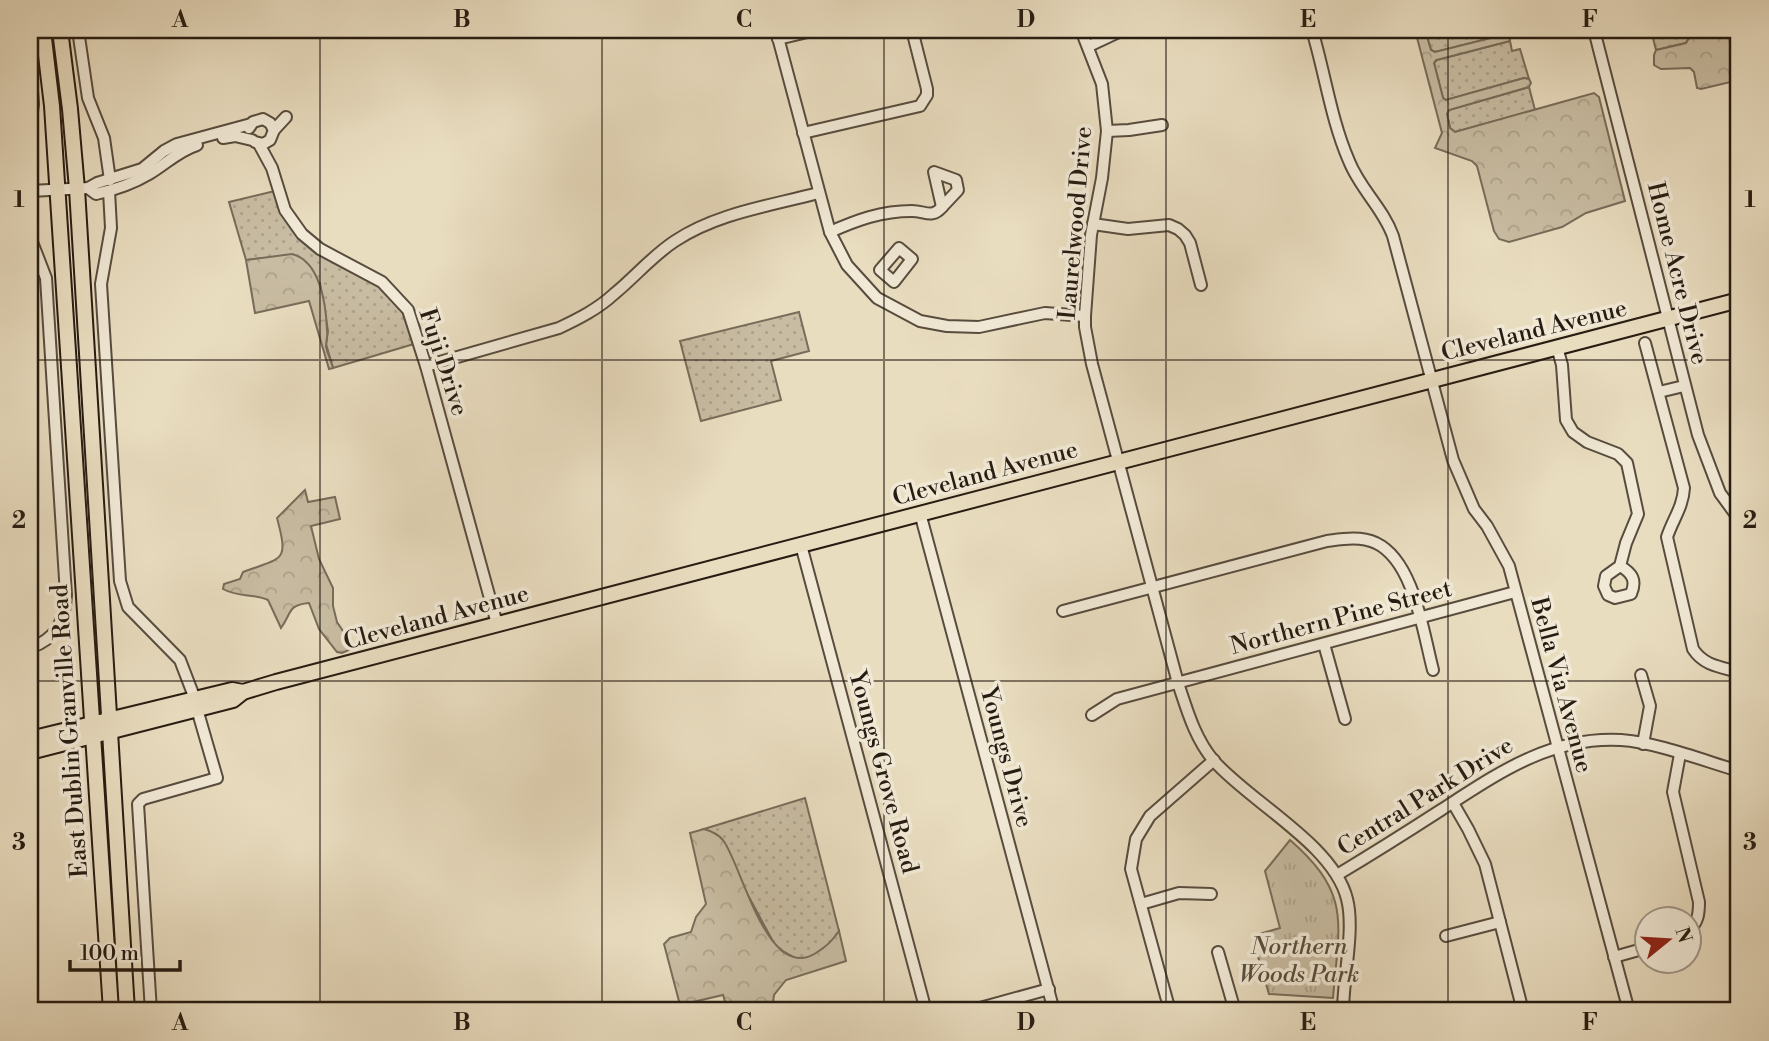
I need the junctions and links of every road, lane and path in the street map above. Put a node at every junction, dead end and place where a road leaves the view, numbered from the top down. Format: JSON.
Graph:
{"nodes":[{"id":1,"x":43,"y":30,"type":"edge"},
{"id":2,"x":60,"y":30,"type":"edge"},
{"id":3,"x":78,"y":30,"type":"edge"},
{"id":4,"x":816,"y":30,"type":"edge"},
{"id":5,"x":912,"y":30,"type":"edge"},
{"id":6,"x":1081,"y":30,"type":"edge"},
{"id":7,"x":1124,"y":30,"type":"edge"},
{"id":8,"x":1312,"y":30,"type":"edge"},
{"id":9,"x":1594,"y":30,"type":"edge"},
{"id":10,"x":777,"y":34,"type":"edge"},
{"id":11,"x":1089,"y":46,"type":"junction"},
{"id":12,"x":30,"y":65,"type":"edge"},
{"id":13,"x":291,"y":116,"type":"dead end"},
{"id":14,"x":251,"y":124,"type":"junction"},
{"id":15,"x":1162,"y":125,"type":"dead end"},
{"id":16,"x":30,"y":126,"type":"edge"},
{"id":17,"x":1107,"y":131,"type":"junction"},
{"id":18,"x":803,"y":133,"type":"junction"},
{"id":19,"x":265,"y":135,"type":"junction"},
{"id":20,"x":110,"y":186,"type":"junction"},
{"id":21,"x":83,"y":189,"type":"junction"},
{"id":22,"x":57,"y":190,"type":"junction"},
{"id":23,"x":30,"y":191,"type":"edge"},
{"id":24,"x":818,"y":193,"type":"junction"},
{"id":25,"x":942,"y":207,"type":"dead end"},
{"id":26,"x":1093,"y":225,"type":"junction"},
{"id":27,"x":30,"y":226,"type":"edge"},
{"id":28,"x":830,"y":232,"type":"junction"},
{"id":29,"x":890,"y":279,"type":"dead end"},
{"id":30,"x":1201,"y":285,"type":"dead end"},
{"id":31,"x":877,"y":298,"type":"junction"},
{"id":32,"x":1739,"y":300,"type":"edge"},
{"id":33,"x":1085,"y":316,"type":"junction"},
{"id":34,"x":1667,"y":319,"type":"junction"},
{"id":35,"x":1645,"y":343,"type":"dead end"},
{"id":36,"x":1558,"y":347,"type":"junction"},
{"id":37,"x":426,"y":366,"type":"junction"},
{"id":38,"x":1430,"y":380,"type":"junction"},
{"id":39,"x":1684,"y":386,"type":"junction"},
{"id":40,"x":90,"y":392,"type":"junction"},
{"id":41,"x":1659,"y":392,"type":"junction"},
{"id":42,"x":1119,"y":461,"type":"junction"},
{"id":43,"x":920,"y":513,"type":"junction"},
{"id":44,"x":1739,"y":519,"type":"edge"},
{"id":45,"x":801,"y":545,"type":"junction"},
{"id":46,"x":1620,"y":566,"type":"dead end"},
{"id":47,"x":1152,"y":588,"type":"junction"},
{"id":48,"x":1516,"y":592,"type":"junction"},
{"id":49,"x":1063,"y":611,"type":"dead end"},
{"id":50,"x":1419,"y":618,"type":"junction"},
{"id":51,"x":497,"y":624,"type":"junction"},
{"id":52,"x":1324,"y":644,"type":"junction"},
{"id":53,"x":30,"y":648,"type":"edge"},
{"id":54,"x":1433,"y":670,"type":"dead end"},
{"id":55,"x":1739,"y":672,"type":"edge"},
{"id":56,"x":1641,"y":675,"type":"dead end"},
{"id":57,"x":1178,"y":683,"type":"junction"},
{"id":58,"x":196,"y":704,"type":"junction"},
{"id":59,"x":1092,"y":715,"type":"dead end"},
{"id":60,"x":1345,"y":719,"type":"dead end"},
{"id":61,"x":109,"y":727,"type":"junction"},
{"id":62,"x":92,"y":731,"type":"junction"},
{"id":63,"x":30,"y":739,"type":"edge"},
{"id":64,"x":1643,"y":744,"type":"junction"},
{"id":65,"x":1558,"y":747,"type":"junction"},
{"id":66,"x":30,"y":752,"type":"edge"},
{"id":67,"x":1680,"y":754,"type":"junction"},
{"id":68,"x":1214,"y":760,"type":"junction"},
{"id":69,"x":1739,"y":771,"type":"edge"},
{"id":70,"x":1453,"y":803,"type":"junction"},
{"id":71,"x":1337,"y":875,"type":"junction"},
{"id":72,"x":1211,"y":894,"type":"dead end"},
{"id":73,"x":1140,"y":904,"type":"junction"},
{"id":74,"x":1699,"y":904,"type":"edge"},
{"id":75,"x":1500,"y":922,"type":"junction"},
{"id":76,"x":1446,"y":936,"type":"dead end"},
{"id":77,"x":1218,"y":952,"type":"dead end"},
{"id":78,"x":1632,"y":952,"type":"edge"},
{"id":79,"x":1614,"y":957,"type":"junction"},
{"id":80,"x":1048,"y":989,"type":"junction"},
{"id":81,"x":111,"y":1011,"type":"edge"},
{"id":82,"x":127,"y":1011,"type":"edge"},
{"id":83,"x":150,"y":1011,"type":"edge"},
{"id":84,"x":926,"y":1011,"type":"edge"},
{"id":85,"x":969,"y":1011,"type":"edge"},
{"id":86,"x":1054,"y":1011,"type":"edge"},
{"id":87,"x":1170,"y":1011,"type":"edge"},
{"id":88,"x":1235,"y":1011,"type":"edge"},
{"id":89,"x":1343,"y":1011,"type":"edge"},
{"id":90,"x":1524,"y":1011,"type":"edge"},
{"id":91,"x":1629,"y":1011,"type":"edge"}],
"edges":[{"from":1,"to":21,"type":"main road"},
{"from":1,"to":22,"type":"main road","name":"East Dublin Granville Road"},
{"from":2,"to":21,"type":"main road","name":"East Dublin Granville Road"},
{"from":3,"to":20,"type":"street"},
{"from":4,"to":10,"type":"street"},
{"from":5,"to":18,"type":"street"},
{"from":6,"to":11,"type":"street","name":"Laurelwood Drive"},
{"from":7,"to":11,"type":"street"},
{"from":8,"to":38,"type":"street","name":"Bella Via Avenue"},
{"from":9,"to":34,"type":"street","name":"Home Acre Drive"},
{"from":10,"to":18,"type":"street"},
{"from":11,"to":17,"type":"street","name":"Laurelwood Drive"},
{"from":12,"to":16,"type":"street"},
{"from":13,"to":19,"type":"street"},
{"from":14,"to":19,"type":"street","name":"Fuji Drive"},
{"from":14,"to":19,"type":"street"},
{"from":14,"to":20,"type":"street"},
{"from":15,"to":17,"type":"street"},
{"from":17,"to":26,"type":"street","name":"Laurelwood Drive"},
{"from":18,"to":24,"type":"street"},
{"from":19,"to":20,"type":"street"},
{"from":19,"to":37,"type":"street","name":"Fuji Drive"},
{"from":20,"to":21,"type":"street"},
{"from":20,"to":58,"type":"street"},
{"from":21,"to":22,"type":"street"},
{"from":21,"to":40,"type":"main road","name":"East Dublin Granville Road"},
{"from":22,"to":23,"type":"street"},
{"from":22,"to":40,"type":"main road"},
{"from":22,"to":62,"type":"main road","name":"East Dublin Granville Road"},
{"from":24,"to":28,"type":"street"},
{"from":24,"to":37,"type":"street"},
{"from":25,"to":28,"type":"street"},
{"from":26,"to":30,"type":"street"},
{"from":26,"to":33,"type":"street","name":"Laurelwood Drive"},
{"from":27,"to":53,"type":"street","name":"East Dublin Granville Road"},
{"from":28,"to":31,"type":"street"},
{"from":29,"to":31,"type":"street"},
{"from":31,"to":33,"type":"street"},
{"from":32,"to":34,"type":"main road","name":"Cleveland Avenue"},
{"from":33,"to":42,"type":"street","name":"Laurelwood Drive"},
{"from":34,"to":36,"type":"main road","name":"Cleveland Avenue"},
{"from":34,"to":39,"type":"street","name":"Home Acre Drive"},
{"from":35,"to":41,"type":"street"},
{"from":36,"to":38,"type":"main road","name":"Cleveland Avenue"},
{"from":36,"to":46,"type":"street"},
{"from":37,"to":51,"type":"street","name":"Fuji Drive"},
{"from":38,"to":42,"type":"main road","name":"Cleveland Avenue"},
{"from":38,"to":48,"type":"street","name":"Bella Via Avenue"},
{"from":39,"to":41,"type":"street"},
{"from":39,"to":44,"type":"street","name":"Home Acre Drive"},
{"from":40,"to":61,"type":"main road","name":"East Dublin Granville Road"},
{"from":41,"to":55,"type":"street"},
{"from":42,"to":43,"type":"main road","name":"Cleveland Avenue"},
{"from":42,"to":47,"type":"street","name":"Laurelwood Drive"},
{"from":43,"to":45,"type":"main road","name":"Cleveland Avenue"},
{"from":43,"to":80,"type":"street","name":"Youngs Drive"},
{"from":45,"to":51,"type":"main road","name":"Cleveland Avenue"},
{"from":45,"to":84,"type":"street","name":"Youngs Grove Road"},
{"from":47,"to":49,"type":"street"},
{"from":47,"to":50,"type":"street"},
{"from":47,"to":57,"type":"street","name":"Laurelwood Drive"},
{"from":48,"to":50,"type":"street","name":"Northern Pine Street"},
{"from":48,"to":65,"type":"street","name":"Bella Via Avenue"},
{"from":50,"to":52,"type":"street","name":"Northern Pine Street"},
{"from":50,"to":54,"type":"street"},
{"from":51,"to":58,"type":"main road","name":"Cleveland Avenue"},
{"from":52,"to":57,"type":"street","name":"Northern Pine Street"},
{"from":52,"to":60,"type":"street"},
{"from":56,"to":64,"type":"street"},
{"from":57,"to":59,"type":"street","name":"Northern Pine Street"},
{"from":57,"to":68,"type":"street","name":"Laurelwood Drive"},
{"from":58,"to":61,"type":"main road","name":"Cleveland Avenue"},
{"from":58,"to":83,"type":"street"},
{"from":61,"to":62,"type":"main road","name":"Cleveland Avenue"},
{"from":61,"to":82,"type":"main road","name":"East Dublin Granville Road"},
{"from":62,"to":63,"type":"main road","name":"Cleveland Avenue"},
{"from":62,"to":66,"type":"main road","name":"Cleveland Avenue"},
{"from":62,"to":81,"type":"main road","name":"East Dublin Granville Road"},
{"from":64,"to":65,"type":"street","name":"Central Park Drive"},
{"from":64,"to":67,"type":"street","name":"Central Park Drive"},
{"from":65,"to":70,"type":"street","name":"Central Park Drive"},
{"from":65,"to":79,"type":"street","name":"Bella Via Avenue"},
{"from":67,"to":69,"type":"street","name":"Central Park Drive"},
{"from":67,"to":74,"type":"street"},
{"from":68,"to":71,"type":"street","name":"Laurelwood Drive"},
{"from":68,"to":73,"type":"street"},
{"from":70,"to":71,"type":"street","name":"Central Park Drive"},
{"from":70,"to":75,"type":"street"},
{"from":71,"to":89,"type":"street"},
{"from":72,"to":73,"type":"street"},
{"from":73,"to":87,"type":"street"},
{"from":75,"to":76,"type":"street"},
{"from":75,"to":90,"type":"street"},
{"from":77,"to":88,"type":"street"},
{"from":78,"to":79,"type":"street"},
{"from":79,"to":91,"type":"street","name":"Bella Via Avenue"},
{"from":80,"to":85,"type":"street"},
{"from":80,"to":86,"type":"street","name":"Youngs Drive"}]}
